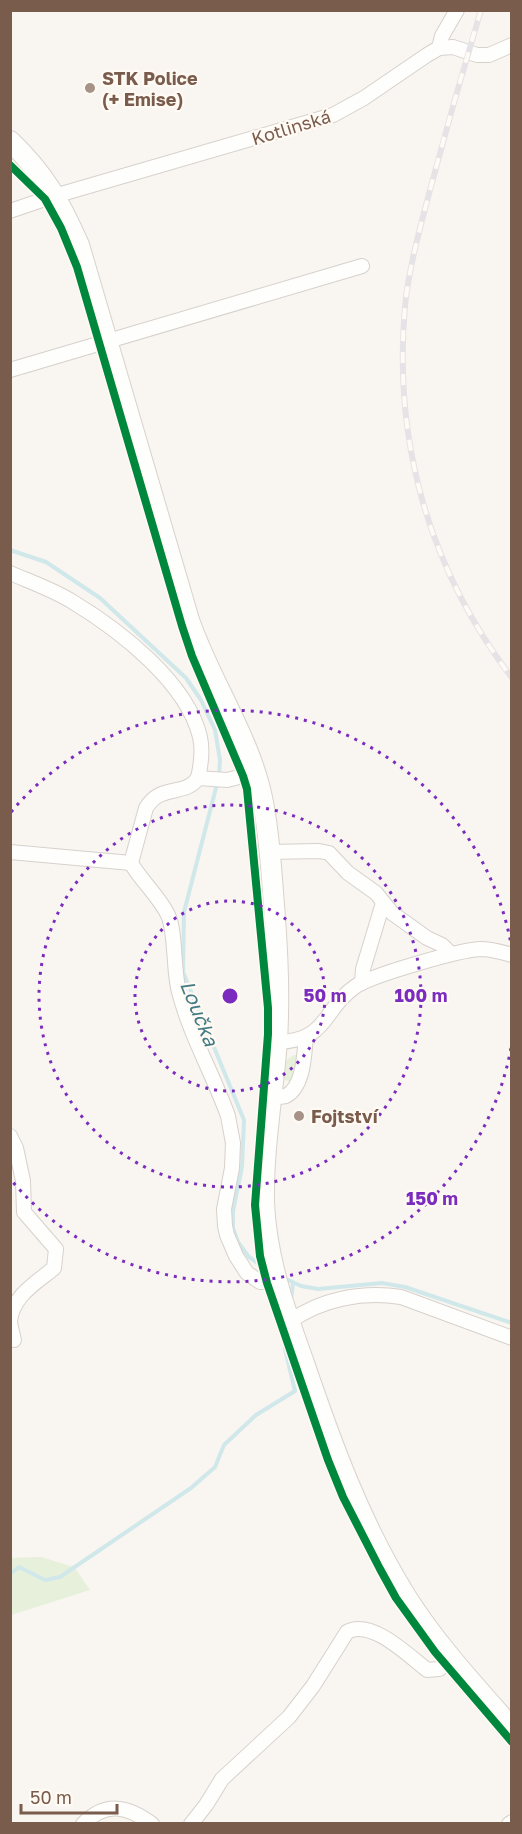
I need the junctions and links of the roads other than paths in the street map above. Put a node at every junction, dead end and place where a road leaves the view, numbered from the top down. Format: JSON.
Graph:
{"nodes":[{"id":1,"x":458,"y":10,"type":"edge"},
{"id":2,"x":512,"y":45,"type":"edge"},
{"id":3,"x":439,"y":48,"type":"junction"},
{"id":4,"x":10,"y":141,"type":"edge"},
{"id":5,"x":56,"y":196,"type":"junction"},
{"id":6,"x":10,"y":211,"type":"edge"},
{"id":7,"x":362,"y":266,"type":"dead end"},
{"id":8,"x":108,"y":341,"type":"junction"},
{"id":9,"x":10,"y":370,"type":"edge"},
{"id":10,"x":10,"y":573,"type":"edge"},
{"id":11,"x":255,"y":773,"type":"junction"},
{"id":12,"x":204,"y":778,"type":"junction"},
{"id":13,"x":10,"y":852,"type":"edge"},
{"id":14,"x":270,"y":852,"type":"junction"},
{"id":15,"x":131,"y":862,"type":"junction"},
{"id":16,"x":383,"y":903,"type":"junction"},
{"id":17,"x":451,"y":954,"type":"junction"},
{"id":18,"x":512,"y":955,"type":"edge"},
{"id":19,"x":362,"y":983,"type":"junction"},
{"id":20,"x":306,"y":1037,"type":"junction"},
{"id":21,"x":277,"y":1042,"type":"junction"},
{"id":22,"x":272,"y":1098,"type":"junction"},
{"id":23,"x":10,"y":1136,"type":"edge"},
{"id":24,"x":277,"y":1282,"type":"junction"},
{"id":25,"x":10,"y":1322,"type":"edge"},
{"id":26,"x":290,"y":1322,"type":"junction"},
{"id":27,"x":512,"y":1338,"type":"edge"},
{"id":28,"x":14,"y":1340,"type":"dead end"},
{"id":29,"x":453,"y":1660,"type":"junction"},
{"id":30,"x":512,"y":1728,"type":"edge"},
{"id":31,"x":83,"y":1824,"type":"edge"},
{"id":32,"x":152,"y":1824,"type":"edge"},
{"id":33,"x":191,"y":1824,"type":"edge"}],
"edges":[{"from":1,"to":3,"type":"street"},
{"from":2,"to":3,"type":"street"},
{"from":3,"to":5,"type":"street","name":"Kotlinská"},
{"from":4,"to":5,"type":"main road"},
{"from":5,"to":6,"type":"street","name":"Kotlinská"},
{"from":5,"to":8,"type":"main road"},
{"from":7,"to":8,"type":"street"},
{"from":8,"to":9,"type":"street"},
{"from":8,"to":11,"type":"main road"},
{"from":10,"to":12,"type":"street"},
{"from":11,"to":12,"type":"street"},
{"from":11,"to":14,"type":"main road"},
{"from":12,"to":15,"type":"street"},
{"from":13,"to":15,"type":"street"},
{"from":14,"to":16,"type":"street"},
{"from":14,"to":21,"type":"main road"},
{"from":15,"to":24,"type":"street"},
{"from":16,"to":17,"type":"street"},
{"from":16,"to":19,"type":"street"},
{"from":17,"to":18,"type":"street"},
{"from":17,"to":19,"type":"street"},
{"from":19,"to":20,"type":"street"},
{"from":20,"to":21,"type":"street"},
{"from":20,"to":22,"type":"street"},
{"from":21,"to":22,"type":"main road"},
{"from":22,"to":24,"type":"main road"},
{"from":23,"to":25,"type":"street"},
{"from":24,"to":26,"type":"main road"},
{"from":25,"to":28,"type":"street"},
{"from":26,"to":27,"type":"street"},
{"from":26,"to":29,"type":"main road"},
{"from":29,"to":30,"type":"main road"},
{"from":29,"to":33,"type":"street"},
{"from":31,"to":32,"type":"street"}]}
